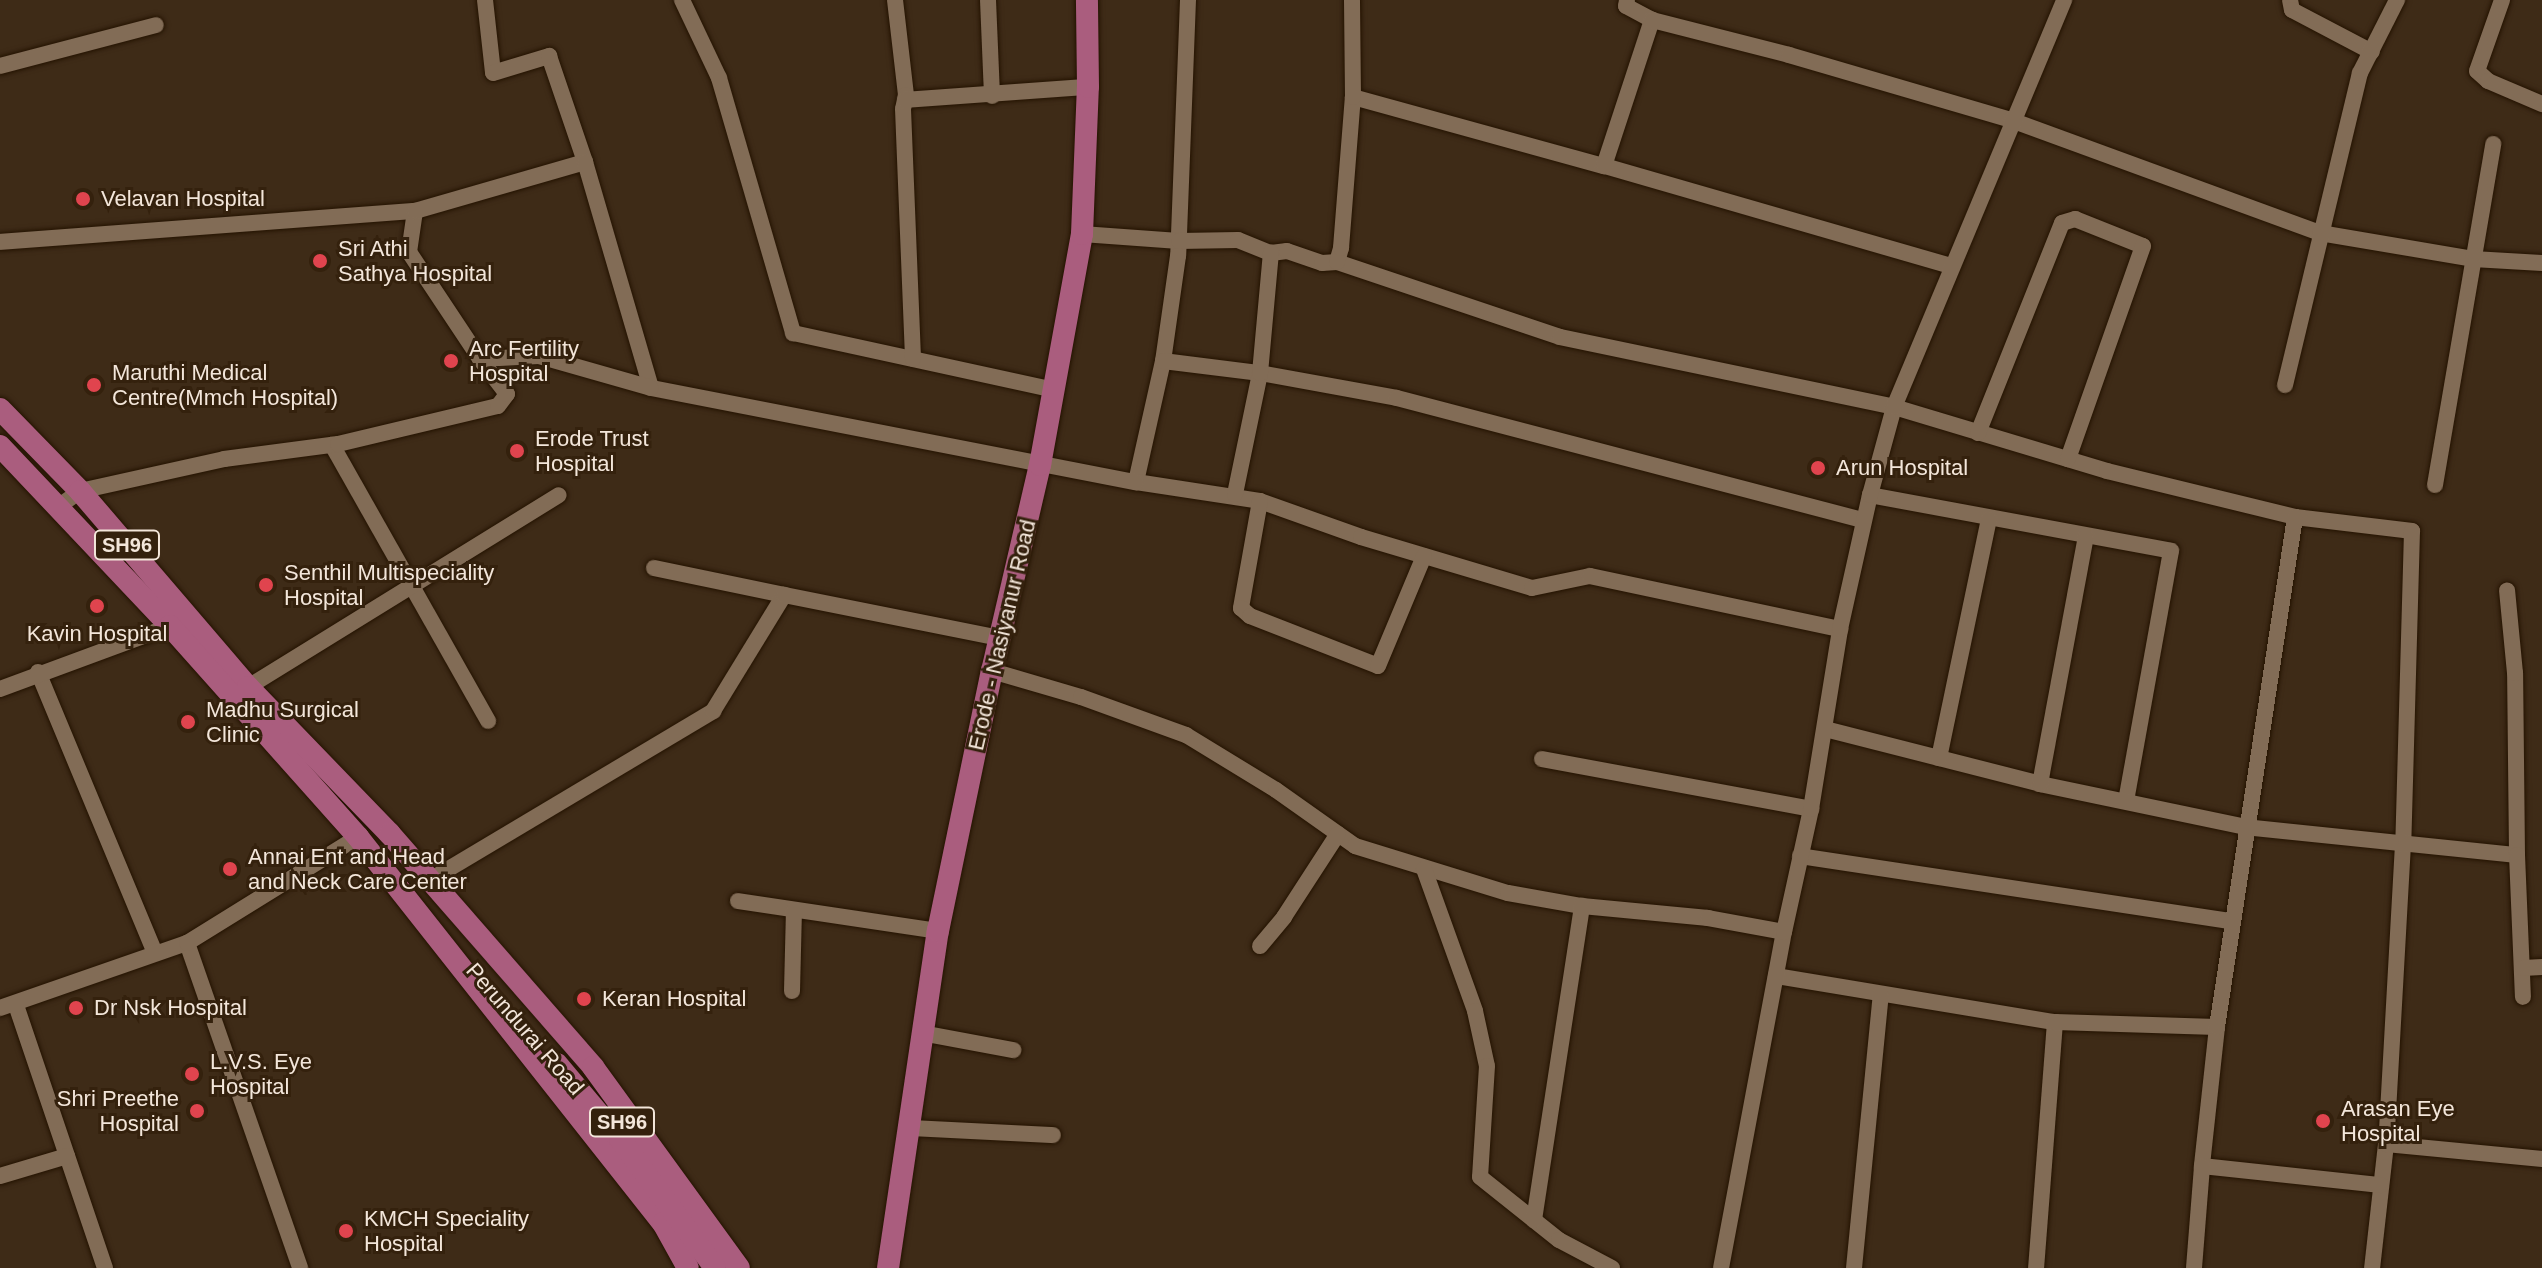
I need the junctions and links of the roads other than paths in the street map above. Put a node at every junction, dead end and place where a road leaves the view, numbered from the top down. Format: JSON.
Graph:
{"nodes":[{"id":1,"x":485,"y":0,"type":"edge"},
{"id":2,"x":682,"y":0,"type":"edge"},
{"id":3,"x":895,"y":0,"type":"edge"},
{"id":4,"x":988,"y":0,"type":"edge"},
{"id":5,"x":1087,"y":0,"type":"edge"},
{"id":6,"x":1188,"y":0,"type":"edge"},
{"id":7,"x":1352,"y":0,"type":"edge"},
{"id":8,"x":1627,"y":0,"type":"edge"},
{"id":9,"x":2064,"y":0,"type":"edge"},
{"id":10,"x":2290,"y":0,"type":"edge"},
{"id":11,"x":2397,"y":0,"type":"edge"},
{"id":12,"x":2502,"y":0,"type":"edge"},
{"id":13,"x":1652,"y":20,"type":"junction"},
{"id":14,"x":156,"y":25,"type":"dead end"},
{"id":15,"x":2372,"y":52,"type":"junction"},
{"id":16,"x":0,"y":66,"type":"edge"},
{"id":17,"x":1088,"y":87,"type":"junction"},
{"id":18,"x":992,"y":96,"type":"junction"},
{"id":19,"x":1353,"y":97,"type":"junction"},
{"id":20,"x":905,"y":100,"type":"junction"},
{"id":21,"x":2542,"y":104,"type":"edge"},
{"id":22,"x":2011,"y":120,"type":"junction"},
{"id":23,"x":2493,"y":144,"type":"dead end"},
{"id":24,"x":585,"y":162,"type":"junction"},
{"id":25,"x":1604,"y":166,"type":"junction"},
{"id":26,"x":415,"y":211,"type":"junction"},
{"id":27,"x":2320,"y":233,"type":"junction"},
{"id":28,"x":1082,"y":234,"type":"junction"},
{"id":29,"x":1179,"y":241,"type":"junction"},
{"id":30,"x":0,"y":242,"type":"edge"},
{"id":31,"x":1271,"y":253,"type":"junction"},
{"id":32,"x":2473,"y":259,"type":"junction"},
{"id":33,"x":1337,"y":262,"type":"junction"},
{"id":34,"x":2542,"y":263,"type":"edge"},
{"id":35,"x":1951,"y":266,"type":"junction"},
{"id":36,"x":480,"y":359,"type":"junction"},
{"id":37,"x":913,"y":359,"type":"junction"},
{"id":38,"x":1163,"y":361,"type":"junction"},
{"id":39,"x":1260,"y":373,"type":"junction"},
{"id":40,"x":2285,"y":385,"type":"dead end"},
{"id":41,"x":651,"y":388,"type":"junction"},
{"id":42,"x":1055,"y":390,"type":"junction"},
{"id":43,"x":1894,"y":407,"type":"junction"},
{"id":44,"x":0,"y":409,"type":"edge"},
{"id":45,"x":1978,"y":433,"type":"junction"},
{"id":46,"x":332,"y":445,"type":"junction"},
{"id":47,"x":0,"y":446,"type":"edge"},
{"id":48,"x":2068,"y":459,"type":"junction"},
{"id":49,"x":1040,"y":465,"type":"junction"},
{"id":50,"x":1136,"y":482,"type":"junction"},
{"id":51,"x":2435,"y":485,"type":"dead end"},
{"id":52,"x":80,"y":491,"type":"junction"},
{"id":53,"x":1235,"y":494,"type":"junction"},
{"id":54,"x":559,"y":495,"type":"dead end"},
{"id":55,"x":1870,"y":495,"type":"junction"},
{"id":56,"x":1260,"y":501,"type":"junction"},
{"id":57,"x":58,"y":507,"type":"junction"},
{"id":58,"x":2295,"y":517,"type":"junction"},
{"id":59,"x":1989,"y":519,"type":"junction"},
{"id":60,"x":1863,"y":520,"type":"junction"},
{"id":61,"x":2086,"y":536,"type":"junction"},
{"id":62,"x":1424,"y":556,"type":"junction"},
{"id":63,"x":654,"y":568,"type":"dead end"},
{"id":64,"x":413,"y":586,"type":"junction"},
{"id":65,"x":2507,"y":590,"type":"dead end"},
{"id":66,"x":784,"y":595,"type":"junction"},
{"id":67,"x":170,"y":626,"type":"junction"},
{"id":68,"x":1840,"y":629,"type":"junction"},
{"id":69,"x":1000,"y":638,"type":"junction"},
{"id":70,"x":992,"y":671,"type":"junction"},
{"id":71,"x":38,"y":672,"type":"junction"},
{"id":72,"x":248,"y":687,"type":"junction"},
{"id":73,"x":0,"y":689,"type":"edge"},
{"id":74,"x":488,"y":721,"type":"dead end"},
{"id":75,"x":1825,"y":729,"type":"junction"},
{"id":76,"x":1939,"y":758,"type":"junction"},
{"id":77,"x":1542,"y":759,"type":"dead end"},
{"id":78,"x":2040,"y":784,"type":"junction"},
{"id":79,"x":2126,"y":801,"type":"junction"},
{"id":80,"x":1811,"y":809,"type":"junction"},
{"id":81,"x":2245,"y":827,"type":"junction"},
{"id":82,"x":1338,"y":834,"type":"junction"},
{"id":83,"x":358,"y":837,"type":"junction"},
{"id":84,"x":2403,"y":844,"type":"junction"},
{"id":85,"x":2517,"y":855,"type":"junction"},
{"id":86,"x":1800,"y":856,"type":"junction"},
{"id":87,"x":1424,"y":869,"type":"junction"},
{"id":88,"x":430,"y":880,"type":"junction"},
{"id":89,"x":445,"y":898,"type":"junction"},
{"id":90,"x":738,"y":901,"type":"dead end"},
{"id":91,"x":1582,"y":906,"type":"junction"},
{"id":92,"x":416,"y":909,"type":"junction"},
{"id":93,"x":794,"y":910,"type":"junction"},
{"id":94,"x":2230,"y":921,"type":"junction"},
{"id":95,"x":938,"y":931,"type":"junction"},
{"id":96,"x":1784,"y":932,"type":"junction"},
{"id":97,"x":187,"y":943,"type":"junction"},
{"id":98,"x":1260,"y":946,"type":"dead end"},
{"id":99,"x":155,"y":953,"type":"junction"},
{"id":100,"x":2542,"y":967,"type":"edge"},
{"id":101,"x":2523,"y":968,"type":"junction"},
{"id":102,"x":1776,"y":976,"type":"junction"},
{"id":103,"x":502,"y":988,"type":"junction"},
{"id":104,"x":792,"y":991,"type":"dead end"},
{"id":105,"x":1881,"y":994,"type":"junction"},
{"id":106,"x":2523,"y":997,"type":"dead end"},
{"id":107,"x":8,"y":1006,"type":"edge"},
{"id":108,"x":2055,"y":1022,"type":"junction"},
{"id":109,"x":2217,"y":1027,"type":"junction"},
{"id":110,"x":922,"y":1033,"type":"junction"},
{"id":111,"x":1013,"y":1050,"type":"dead end"},
{"id":112,"x":909,"y":1128,"type":"junction"},
{"id":113,"x":1053,"y":1135,"type":"dead end"},
{"id":114,"x":2386,"y":1144,"type":"junction"},
{"id":115,"x":67,"y":1156,"type":"junction"},
{"id":116,"x":2542,"y":1159,"type":"edge"},
{"id":117,"x":2202,"y":1166,"type":"junction"},
{"id":118,"x":0,"y":1176,"type":"edge"},
{"id":119,"x":2381,"y":1185,"type":"junction"},
{"id":120,"x":1534,"y":1220,"type":"junction"},
{"id":121,"x":105,"y":1268,"type":"edge"},
{"id":122,"x":300,"y":1268,"type":"edge"},
{"id":123,"x":688,"y":1268,"type":"edge"},
{"id":124,"x":715,"y":1268,"type":"edge"},
{"id":125,"x":728,"y":1268,"type":"edge"},
{"id":126,"x":739,"y":1268,"type":"edge"},
{"id":127,"x":888,"y":1268,"type":"edge"},
{"id":128,"x":1612,"y":1268,"type":"edge"},
{"id":129,"x":1721,"y":1268,"type":"edge"},
{"id":130,"x":1854,"y":1268,"type":"edge"},
{"id":131,"x":2036,"y":1268,"type":"edge"},
{"id":132,"x":2194,"y":1268,"type":"edge"},
{"id":133,"x":2372,"y":1268,"type":"edge"}],
"edges":[{"from":1,"to":24,"type":"street"},
{"from":2,"to":37,"type":"street"},
{"from":3,"to":20,"type":"street"},
{"from":4,"to":18,"type":"street"},
{"from":5,"to":17,"type":"main road","name":"Erode - Nasiyanur Road"},
{"from":6,"to":29,"type":"street"},
{"from":7,"to":19,"type":"street"},
{"from":8,"to":13,"type":"street"},
{"from":9,"to":22,"type":"street"},
{"from":10,"to":15,"type":"street"},
{"from":11,"to":15,"type":"street"},
{"from":12,"to":21,"type":"street"},
{"from":13,"to":22,"type":"street"},
{"from":13,"to":25,"type":"street"},
{"from":14,"to":16,"type":"street"},
{"from":15,"to":27,"type":"street"},
{"from":17,"to":18,"type":"street"},
{"from":17,"to":28,"type":"main road","name":"Erode - Nasiyanur Road"},
{"from":18,"to":20,"type":"street"},
{"from":19,"to":25,"type":"street"},
{"from":19,"to":33,"type":"street"},
{"from":20,"to":37,"type":"street"},
{"from":22,"to":27,"type":"street"},
{"from":22,"to":35,"type":"street"},
{"from":23,"to":32,"type":"street"},
{"from":24,"to":26,"type":"street"},
{"from":24,"to":41,"type":"street"},
{"from":25,"to":35,"type":"street"},
{"from":26,"to":30,"type":"street"},
{"from":26,"to":36,"type":"street"},
{"from":27,"to":32,"type":"street"},
{"from":27,"to":40,"type":"street"},
{"from":28,"to":29,"type":"street"},
{"from":28,"to":42,"type":"main road","name":"Erode - Nasiyanur Road"},
{"from":29,"to":31,"type":"street"},
{"from":29,"to":38,"type":"street"},
{"from":31,"to":33,"type":"street"},
{"from":31,"to":39,"type":"street"},
{"from":32,"to":34,"type":"street"},
{"from":32,"to":51,"type":"street"},
{"from":33,"to":43,"type":"street"},
{"from":35,"to":43,"type":"street"},
{"from":36,"to":41,"type":"street"},
{"from":36,"to":46,"type":"street"},
{"from":37,"to":42,"type":"street"},
{"from":38,"to":39,"type":"street"},
{"from":38,"to":50,"type":"street"},
{"from":39,"to":53,"type":"street"},
{"from":39,"to":60,"type":"street"},
{"from":41,"to":49,"type":"street"},
{"from":42,"to":49,"type":"main road","name":"Erode - Nasiyanur Road"},
{"from":43,"to":45,"type":"street"},
{"from":43,"to":55,"type":"street"},
{"from":44,"to":52,"type":"main road","number":"SH96"},
{"from":45,"to":48,"type":"street"},
{"from":45,"to":48,"type":"street"},
{"from":46,"to":52,"type":"street"},
{"from":46,"to":64,"type":"street"},
{"from":47,"to":57,"type":"main road"},
{"from":48,"to":58,"type":"street"},
{"from":49,"to":50,"type":"street"},
{"from":49,"to":69,"type":"main road","name":"Erode - Nasiyanur Road"},
{"from":50,"to":53,"type":"street"},
{"from":52,"to":57,"type":"street"},
{"from":52,"to":72,"type":"main road","number":"SH96"},
{"from":53,"to":56,"type":"street"},
{"from":54,"to":64,"type":"street"},
{"from":55,"to":59,"type":"street"},
{"from":55,"to":60,"type":"street"},
{"from":56,"to":62,"type":"street"},
{"from":56,"to":62,"type":"street"},
{"from":57,"to":67,"type":"main road"},
{"from":58,"to":81,"type":"street"},
{"from":58,"to":84,"type":"street"},
{"from":59,"to":61,"type":"street"},
{"from":59,"to":76,"type":"street"},
{"from":60,"to":68,"type":"street"},
{"from":61,"to":78,"type":"street"},
{"from":61,"to":79,"type":"street"},
{"from":62,"to":68,"type":"street"},
{"from":63,"to":66,"type":"street"},
{"from":64,"to":72,"type":"street"},
{"from":64,"to":74,"type":"street"},
{"from":65,"to":85,"type":"street"},
{"from":66,"to":69,"type":"street"},
{"from":66,"to":88,"type":"street"},
{"from":67,"to":71,"type":"street"},
{"from":67,"to":83,"type":"main road"},
{"from":68,"to":75,"type":"street"},
{"from":69,"to":70,"type":"main road","name":"Erode - Nasiyanur Road"},
{"from":70,"to":82,"type":"street"},
{"from":70,"to":95,"type":"main road","name":"Erode - Nasiyanur Road"},
{"from":71,"to":73,"type":"street"},
{"from":71,"to":99,"type":"street"},
{"from":72,"to":88,"type":"main road"},
{"from":75,"to":76,"type":"street"},
{"from":75,"to":80,"type":"street"},
{"from":76,"to":78,"type":"street"},
{"from":77,"to":80,"type":"street"},
{"from":78,"to":79,"type":"street"},
{"from":79,"to":81,"type":"street"},
{"from":80,"to":86,"type":"street"},
{"from":81,"to":84,"type":"street"},
{"from":81,"to":94,"type":"street"},
{"from":82,"to":87,"type":"street"},
{"from":82,"to":98,"type":"street"},
{"from":83,"to":92,"type":"main road"},
{"from":83,"to":97,"type":"street"},
{"from":84,"to":85,"type":"street"},
{"from":84,"to":114,"type":"street"},
{"from":85,"to":101,"type":"street"},
{"from":86,"to":94,"type":"street"},
{"from":86,"to":96,"type":"street"},
{"from":87,"to":91,"type":"street"},
{"from":87,"to":120,"type":"street"},
{"from":88,"to":89,"type":"main road"},
{"from":89,"to":103,"type":"main road","name":"Perundurai Road","number":"SH96"},
{"from":89,"to":126,"type":"main road"},
{"from":90,"to":93,"type":"street"},
{"from":91,"to":96,"type":"street"},
{"from":91,"to":120,"type":"street"},
{"from":92,"to":103,"type":"main road","name":"Perundurai Road","number":"SH96"},
{"from":92,"to":123,"type":"main road"},
{"from":93,"to":95,"type":"street"},
{"from":93,"to":104,"type":"street"},
{"from":94,"to":109,"type":"street"},
{"from":95,"to":110,"type":"main road","name":"Erode - Nasiyanur Road"},
{"from":96,"to":102,"type":"street"},
{"from":97,"to":99,"type":"street"},
{"from":97,"to":122,"type":"street"},
{"from":99,"to":107,"type":"street"},
{"from":100,"to":101,"type":"street"},
{"from":101,"to":106,"type":"street"},
{"from":102,"to":105,"type":"street"},
{"from":102,"to":129,"type":"street"},
{"from":103,"to":124,"type":"main road","name":"Perundurai Road","number":"SH96"},
{"from":103,"to":125,"type":"main road","name":"Perundurai Road","number":"SH96"},
{"from":105,"to":108,"type":"street"},
{"from":105,"to":130,"type":"street"},
{"from":107,"to":115,"type":"street"},
{"from":108,"to":109,"type":"street"},
{"from":108,"to":131,"type":"street"},
{"from":109,"to":117,"type":"street"},
{"from":110,"to":111,"type":"street"},
{"from":110,"to":112,"type":"main road","name":"Erode - Nasiyanur Road"},
{"from":112,"to":113,"type":"street"},
{"from":112,"to":127,"type":"main road","name":"Erode - Nasiyanur Road"},
{"from":114,"to":116,"type":"street"},
{"from":114,"to":119,"type":"street"},
{"from":115,"to":118,"type":"street"},
{"from":115,"to":121,"type":"street"},
{"from":117,"to":119,"type":"street"},
{"from":117,"to":132,"type":"street"},
{"from":119,"to":133,"type":"street"},
{"from":120,"to":128,"type":"street"}]}
